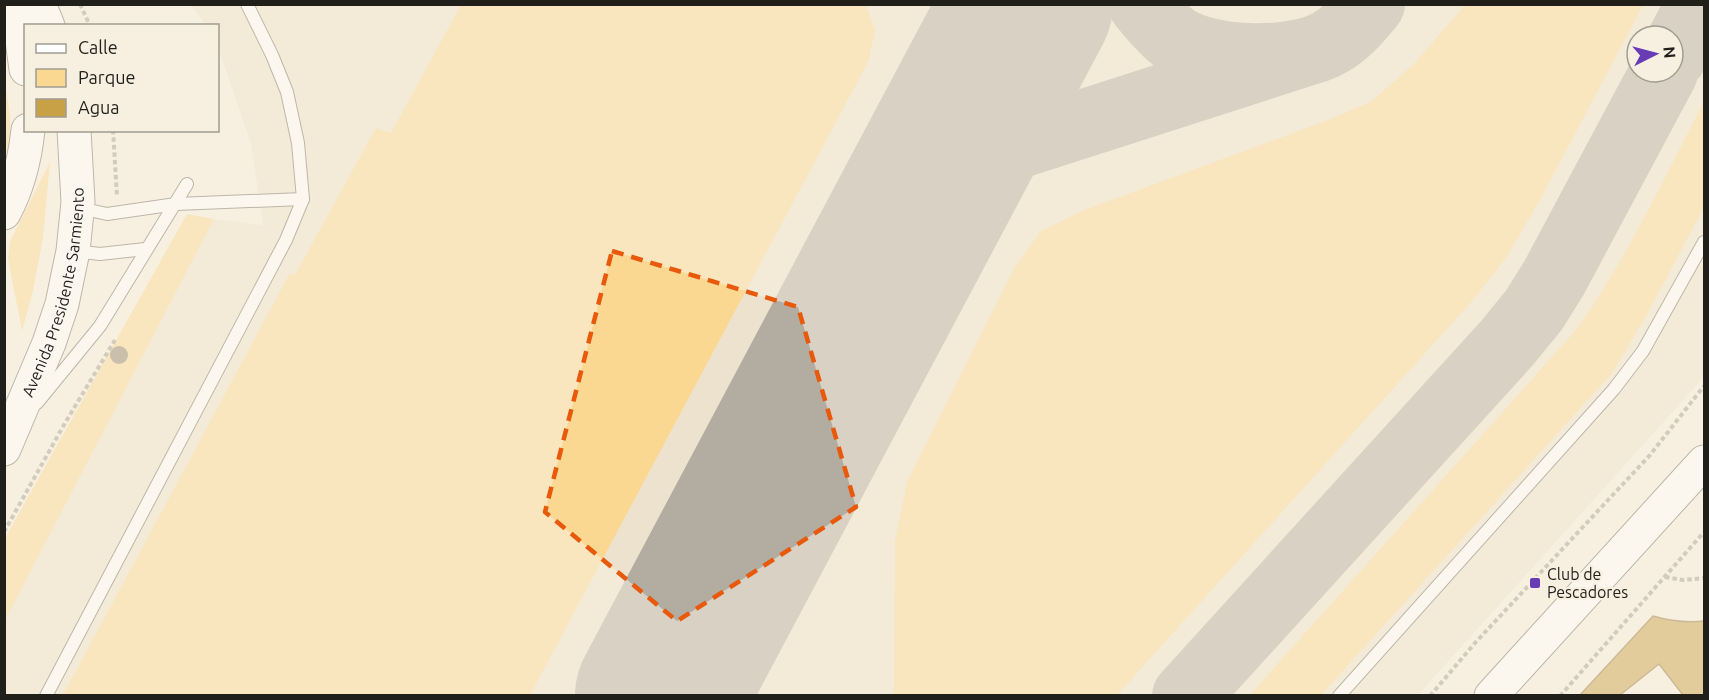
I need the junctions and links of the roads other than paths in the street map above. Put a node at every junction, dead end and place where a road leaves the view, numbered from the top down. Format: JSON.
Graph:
{"nodes":[{"id":1,"x":17,"y":4,"type":"edge"},
{"id":2,"x":39,"y":4,"type":"edge"},
{"id":3,"x":247,"y":4,"type":"edge"},
{"id":4,"x":47,"y":24,"type":"edge"},
{"id":5,"x":24,"y":55,"type":"edge"},
{"id":6,"x":28,"y":132,"type":"edge"},
{"id":7,"x":74,"y":132,"type":"edge"},
{"id":8,"x":187,"y":184,"type":"dead end"},
{"id":9,"x":303,"y":199,"type":"junction"},
{"id":10,"x":78,"y":202,"type":"junction"},
{"id":11,"x":176,"y":204,"type":"junction"},
{"id":12,"x":4,"y":213,"type":"edge"},
{"id":13,"x":1704,"y":242,"type":"edge"},
{"id":14,"x":145,"y":249,"type":"junction"},
{"id":15,"x":73,"y":251,"type":"junction"},
{"id":16,"x":8,"y":442,"type":"edge"},
{"id":17,"x":1704,"y":462,"type":"edge"},
{"id":18,"x":46,"y":696,"type":"edge"},
{"id":19,"x":1339,"y":696,"type":"edge"},
{"id":20,"x":1491,"y":696,"type":"edge"}],
"edges":[{"from":1,"to":5,"type":"main road"},
{"from":2,"to":4,"type":"main road"},
{"from":3,"to":9,"type":"lane"},
{"from":6,"to":12,"type":"main road"},
{"from":7,"to":10,"type":"main road","name":"Avenida Presidente Sarmiento"},
{"from":8,"to":11,"type":"lane"},
{"from":9,"to":11,"type":"lane"},
{"from":9,"to":18,"type":"lane"},
{"from":10,"to":11,"type":"lane"},
{"from":10,"to":15,"type":"main road","name":"Avenida Presidente Sarmiento"},
{"from":11,"to":14,"type":"lane"},
{"from":13,"to":19,"type":"lane"},
{"from":14,"to":15,"type":"lane"},
{"from":14,"to":16,"type":"lane"},
{"from":15,"to":16,"type":"main road","name":"Avenida Presidente Sarmiento"},
{"from":17,"to":20,"type":"main road"}]}
